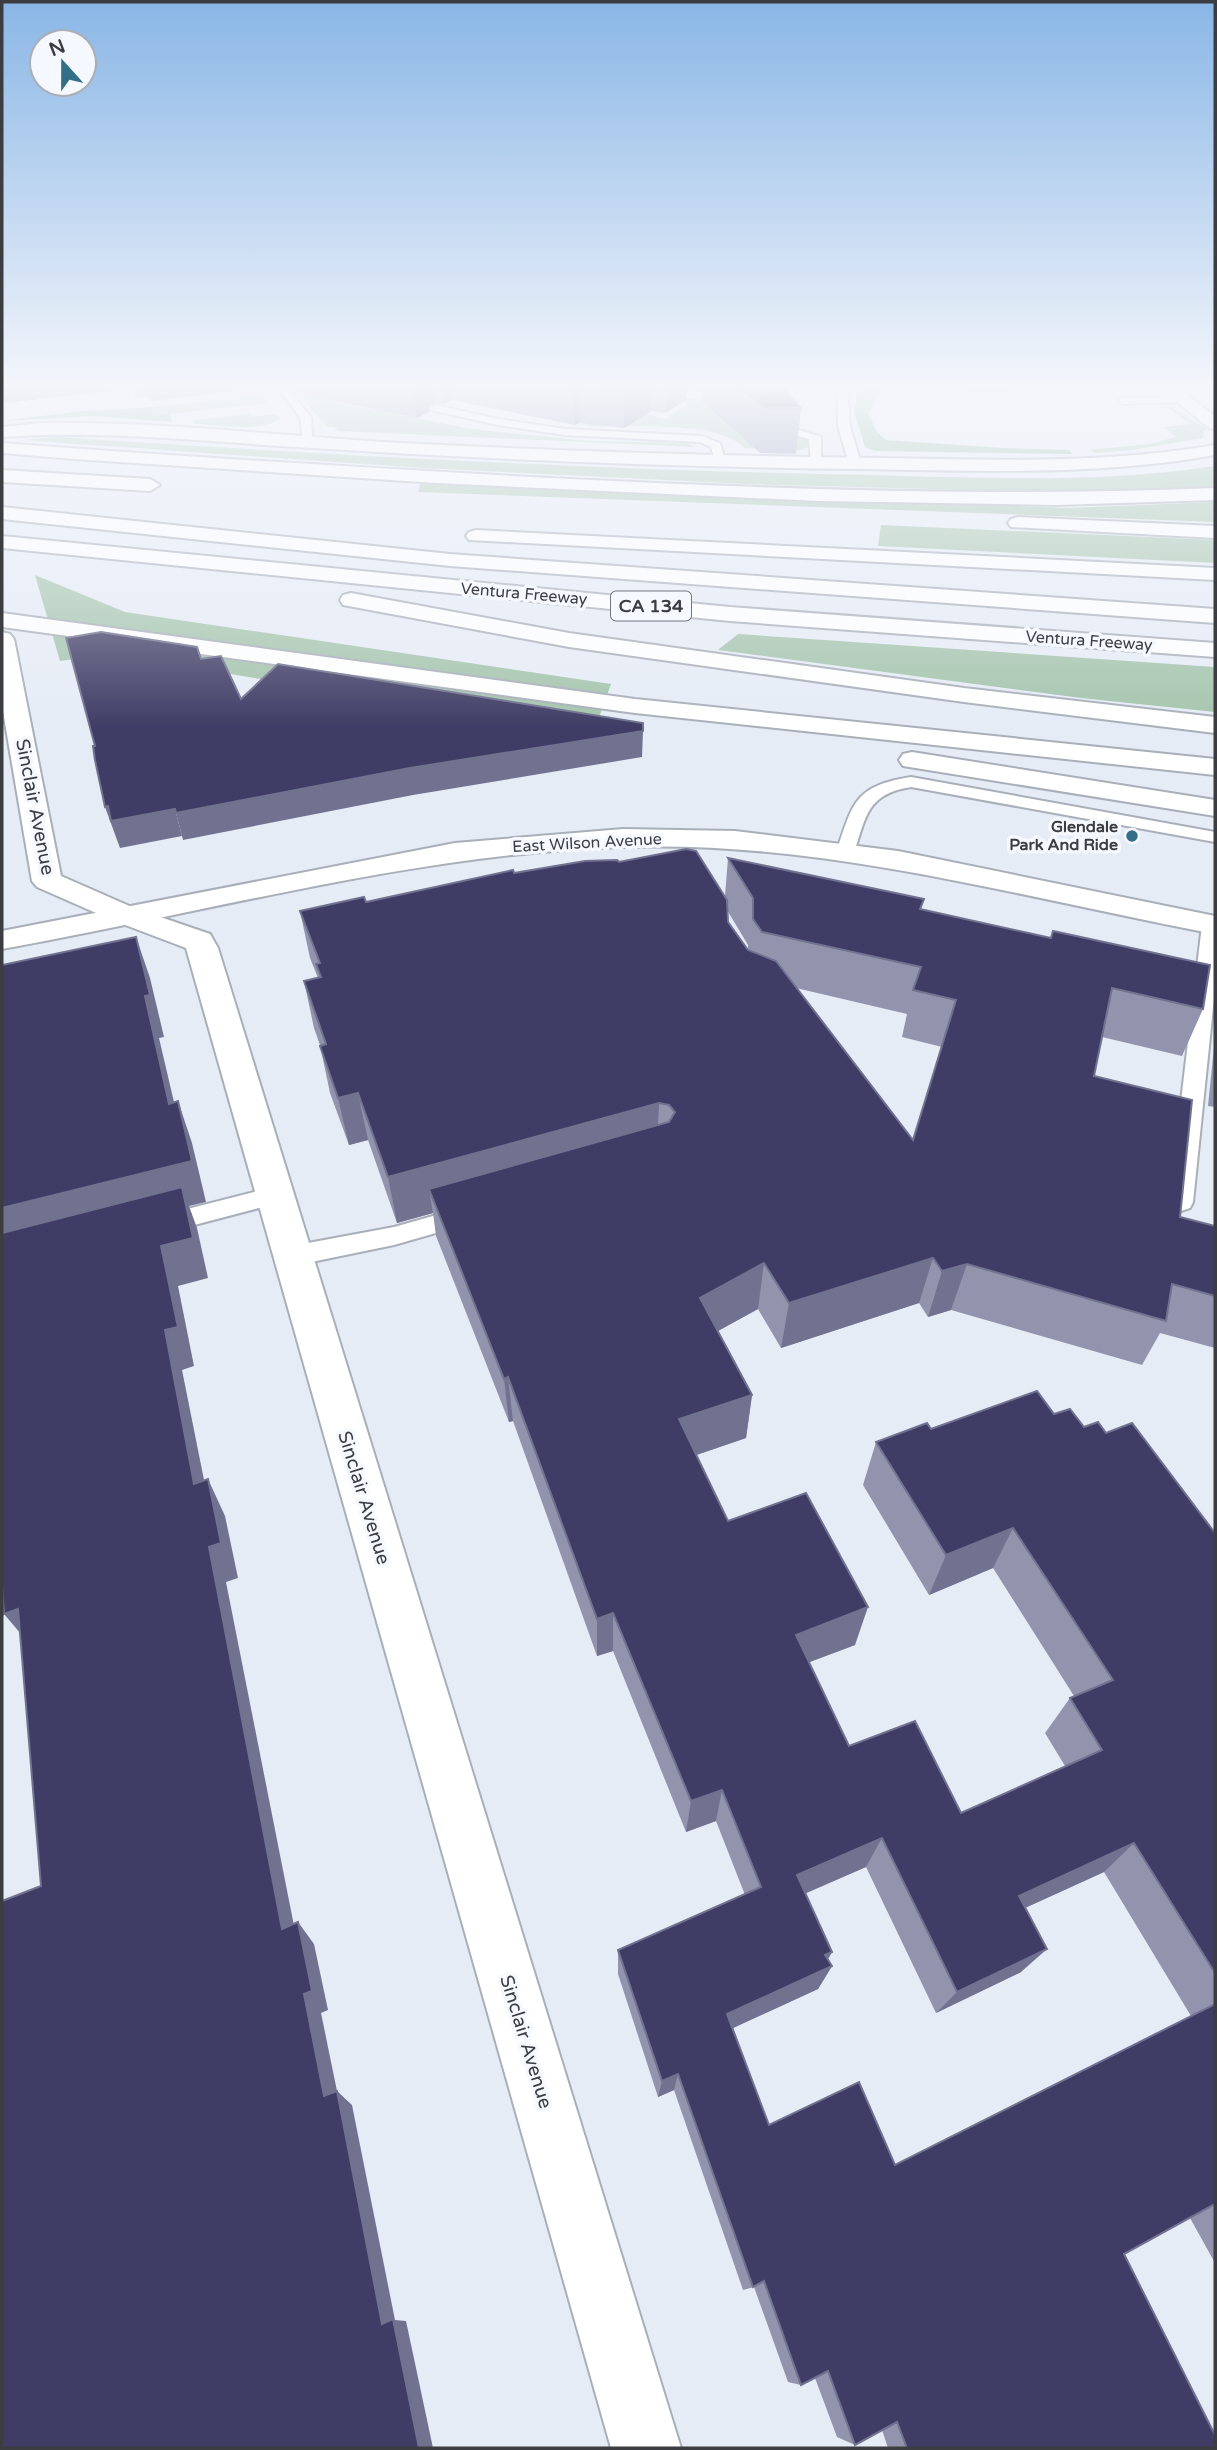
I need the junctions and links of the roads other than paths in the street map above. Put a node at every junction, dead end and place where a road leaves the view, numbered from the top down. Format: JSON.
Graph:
{"nodes":[{"id":1,"x":10,"y":499,"type":"edge"},
{"id":2,"x":2,"y":513,"type":"edge"},
{"id":3,"x":1001,"y":523,"type":"dead end"},
{"id":4,"x":2,"y":525,"type":"edge"},
{"id":5,"x":75,"y":527,"type":"junction"},
{"id":6,"x":309,"y":528,"type":"junction"},
{"id":7,"x":364,"y":530,"type":"dead end"},
{"id":8,"x":1215,"y":532,"type":"edge"},
{"id":9,"x":460,"y":535,"type":"dead end"},
{"id":10,"x":2,"y":542,"type":"edge"},
{"id":11,"x":1215,"y":574,"type":"edge"},
{"id":12,"x":1215,"y":597,"type":"edge"},
{"id":13,"x":1215,"y":616,"type":"edge"},
{"id":14,"x":2,"y":620,"type":"edge"},
{"id":15,"x":1215,"y":628,"type":"edge"},
{"id":16,"x":2,"y":639,"type":"edge"},
{"id":17,"x":1215,"y":650,"type":"edge"},
{"id":18,"x":1215,"y":725,"type":"edge"},
{"id":19,"x":826,"y":736,"type":"junction"},
{"id":20,"x":1215,"y":768,"type":"edge"},
{"id":21,"x":1215,"y":808,"type":"edge"},
{"id":22,"x":1215,"y":836,"type":"edge"},
{"id":23,"x":845,"y":853,"type":"junction"},
{"id":24,"x":123,"y":914,"type":"junction"},
{"id":25,"x":1214,"y":925,"type":"edge"},
{"id":26,"x":2,"y":940,"type":"edge"},
{"id":27,"x":274,"y":1196,"type":"junction"},
{"id":28,"x":1180,"y":1209,"type":"edge"},
{"id":29,"x":486,"y":1210,"type":"edge"},
{"id":30,"x":144,"y":1230,"type":"edge"},
{"id":31,"x":292,"y":1256,"type":"junction"},
{"id":32,"x":646,"y":2448,"type":"edge"}],
"edges":[{"from":1,"to":5,"type":"main road","name":"Ventura Freeway","number":"CA 134"},
{"from":2,"to":5,"type":"main road"},
{"from":3,"to":8,"type":"main road"},
{"from":4,"to":5,"type":"main road"},
{"from":5,"to":6,"type":"main road","name":"Ventura Freeway","number":"CA 134"},
{"from":5,"to":10,"type":"main road","name":"Ventura Freeway","number":"CA 134"},
{"from":5,"to":13,"type":"main road"},
{"from":5,"to":15,"type":"main road"},
{"from":5,"to":17,"type":"main road","name":"Ventura Freeway","number":"CA 134"},
{"from":5,"to":18,"type":"main road"},
{"from":6,"to":7,"type":"main road"},
{"from":6,"to":12,"type":"main road","name":"Ventura Freeway","number":"CA 134"},
{"from":9,"to":11,"type":"main road"},
{"from":14,"to":19,"type":"main road"},
{"from":16,"to":24,"type":"main road","name":"Sinclair Avenue"},
{"from":19,"to":20,"type":"main road"},
{"from":19,"to":21,"type":"main road"},
{"from":22,"to":23,"type":"lane"},
{"from":23,"to":24,"type":"main road","name":"East Wilson Avenue"},
{"from":23,"to":25,"type":"main road","name":"East Wilson Avenue"},
{"from":24,"to":26,"type":"main road","name":"East Wilson Avenue"},
{"from":24,"to":27,"type":"main road","name":"Sinclair Avenue"},
{"from":25,"to":28,"type":"lane"},
{"from":27,"to":30,"type":"lane"},
{"from":27,"to":31,"type":"main road","name":"Sinclair Avenue"},
{"from":29,"to":31,"type":"lane"},
{"from":31,"to":32,"type":"main road","name":"Sinclair Avenue"}]}
